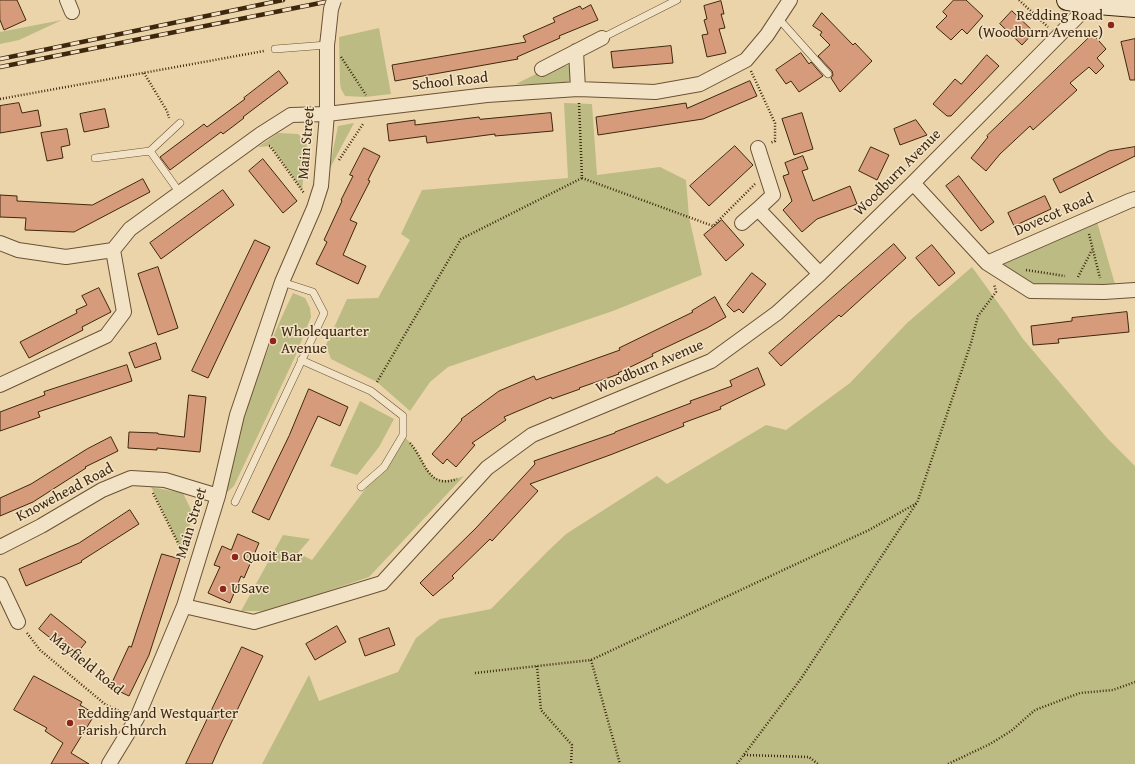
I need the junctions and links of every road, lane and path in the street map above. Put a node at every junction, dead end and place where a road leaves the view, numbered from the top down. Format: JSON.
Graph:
{"nodes":[{"id":1,"x":334,"y":0,"type":"edge"},
{"id":2,"x":677,"y":0,"type":"edge"},
{"id":3,"x":790,"y":0,"type":"edge"},
{"id":4,"x":1019,"y":0,"type":"edge"},
{"id":5,"x":1076,"y":2,"type":"edge"},
{"id":6,"x":1135,"y":7,"type":"edge"},
{"id":7,"x":778,"y":18,"type":"junction"},
{"id":8,"x":1058,"y":35,"type":"junction"},
{"id":9,"x":602,"y":38,"type":"joint"},
{"id":10,"x":328,"y":41,"type":"junction"},
{"id":11,"x":275,"y":49,"type":"joint"},
{"id":12,"x":576,"y":51,"type":"junction"},
{"id":13,"x":746,"y":60,"type":"junction"},
{"id":14,"x":542,"y":69,"type":"dead end"},
{"id":15,"x":144,"y":72,"type":"junction"},
{"id":16,"x":828,"y":74,"type":"dead end"},
{"id":17,"x":578,"y":89,"type":"junction"},
{"id":18,"x":0,"y":99,"type":"edge"},
{"id":19,"x":327,"y":114,"type":"junction"},
{"id":20,"x":180,"y":123,"type":"dead end"},
{"id":21,"x":172,"y":130,"type":"junction"},
{"id":22,"x":264,"y":146,"type":"dead end"},
{"id":23,"x":758,"y":148,"type":"joint"},
{"id":24,"x":150,"y":151,"type":"junction"},
{"id":25,"x":95,"y":158,"type":"dead end"},
{"id":26,"x":766,"y":173,"type":"junction"},
{"id":27,"x":582,"y":178,"type":"junction"},
{"id":28,"x":913,"y":183,"type":"junction"},
{"id":29,"x":180,"y":193,"type":"junction"},
{"id":30,"x":1135,"y":200,"type":"edge"},
{"id":31,"x":314,"y":208,"type":"junction"},
{"id":32,"x":758,"y":209,"type":"junction"},
{"id":33,"x":742,"y":223,"type":"dead end"},
{"id":34,"x":1089,"y":237,"type":"dead end"},
{"id":35,"x":0,"y":243,"type":"edge"},
{"id":36,"x":113,"y":250,"type":"junction"},
{"id":37,"x":1092,"y":250,"type":"junction"},
{"id":38,"x":988,"y":264,"type":"junction"},
{"id":39,"x":1019,"y":269,"type":"dead end"},
{"id":40,"x":820,"y":274,"type":"junction"},
{"id":41,"x":1099,"y":274,"type":"dead end"},
{"id":42,"x":282,"y":282,"type":"junction"},
{"id":43,"x":1135,"y":290,"type":"edge"},
{"id":44,"x":301,"y":360,"type":"junction"},
{"id":45,"x":0,"y":385,"type":"edge"},
{"id":46,"x":371,"y":391,"type":"junction"},
{"id":47,"x":411,"y":444,"type":"dead end"},
{"id":48,"x":146,"y":478,"type":"junction"},
{"id":49,"x":443,"y":481,"type":"dead end"},
{"id":50,"x":361,"y":487,"type":"dead end"},
{"id":51,"x":218,"y":496,"type":"junction"},
{"id":52,"x":235,"y":502,"type":"dead end"},
{"id":53,"x":917,"y":503,"type":"junction"},
{"id":54,"x":0,"y":547,"type":"edge"},
{"id":55,"x":194,"y":575,"type":"junction"},
{"id":56,"x":0,"y":584,"type":"edge"},
{"id":57,"x":184,"y":606,"type":"junction"},
{"id":58,"x":18,"y":622,"type":"joint"},
{"id":59,"x":590,"y":660,"type":"junction"},
{"id":60,"x":537,"y":666,"type":"junction"},
{"id":61,"x":475,"y":673,"type":"dead end"},
{"id":62,"x":1135,"y":682,"type":"edge"},
{"id":63,"x":137,"y":718,"type":"junction"},
{"id":64,"x":744,"y":755,"type":"junction"},
{"id":65,"x":109,"y":764,"type":"edge"},
{"id":66,"x":571,"y":764,"type":"edge"},
{"id":67,"x":620,"y":764,"type":"edge"},
{"id":68,"x":737,"y":764,"type":"edge"},
{"id":69,"x":818,"y":764,"type":"edge"},
{"id":70,"x":948,"y":764,"type":"edge"}],
"edges":[{"from":1,"to":10,"type":"street","name":"Main Street","bridge":true},
{"from":2,"to":9,"type":"lane"},
{"from":3,"to":7,"type":"street","name":"School Road"},
{"from":4,"to":8,"type":"path"},
{"from":5,"to":6,"type":"main road"},
{"from":5,"to":8,"type":"street","name":"Woodburn Avenue"},
{"from":7,"to":13,"type":"street","name":"School Road"},
{"from":7,"to":16,"type":"lane"},
{"from":8,"to":28,"type":"street","name":"Woodburn Avenue"},
{"from":9,"to":12,"type":"street"},
{"from":10,"to":11,"type":"lane"},
{"from":10,"to":19,"type":"street","name":"Main Street"},
{"from":11,"to":15,"type":"path"},
{"from":12,"to":14,"type":"street"},
{"from":12,"to":17,"type":"street"},
{"from":13,"to":17,"type":"street","name":"School Road"},
{"from":13,"to":23,"type":"path"},
{"from":15,"to":18,"type":"path"},
{"from":15,"to":21,"type":"path"},
{"from":17,"to":19,"type":"street","name":"School Road"},
{"from":17,"to":27,"type":"path"},
{"from":19,"to":29,"type":"street"},
{"from":19,"to":31,"type":"street","name":"Main Street"},
{"from":20,"to":21,"type":"lane"},
{"from":21,"to":24,"type":"lane"},
{"from":22,"to":31,"type":"path"},
{"from":23,"to":26,"type":"street"},
{"from":24,"to":25,"type":"lane"},
{"from":24,"to":29,"type":"lane"},
{"from":26,"to":27,"type":"path"},
{"from":26,"to":32,"type":"street"},
{"from":27,"to":46,"type":"path"},
{"from":28,"to":38,"type":"street"},
{"from":28,"to":40,"type":"street","name":"Woodburn Avenue"},
{"from":29,"to":36,"type":"street"},
{"from":30,"to":38,"type":"street","name":"Dovecot Road"},
{"from":31,"to":42,"type":"street","name":"Main Street"},
{"from":32,"to":33,"type":"street"},
{"from":32,"to":40,"type":"street"},
{"from":34,"to":37,"type":"path"},
{"from":35,"to":36,"type":"street"},
{"from":36,"to":45,"type":"street"},
{"from":37,"to":39,"type":"path"},
{"from":37,"to":41,"type":"path"},
{"from":38,"to":43,"type":"street"},
{"from":38,"to":53,"type":"path"},
{"from":40,"to":57,"type":"street","name":"Woodburn Avenue"},
{"from":42,"to":44,"type":"lane"},
{"from":42,"to":51,"type":"street","name":"Main Street"},
{"from":44,"to":46,"type":"lane"},
{"from":44,"to":52,"type":"lane"},
{"from":46,"to":50,"type":"lane"},
{"from":47,"to":49,"type":"path"},
{"from":48,"to":51,"type":"street","name":"Knowehead Road"},
{"from":48,"to":54,"type":"street","name":"Knowehead Road"},
{"from":48,"to":55,"type":"path"},
{"from":51,"to":55,"type":"street","name":"Main Street"},
{"from":53,"to":59,"type":"path"},
{"from":53,"to":64,"type":"path"},
{"from":55,"to":57,"type":"street","name":"Main Street"},
{"from":56,"to":58,"type":"street"},
{"from":57,"to":63,"type":"street","name":"Main Street"},
{"from":58,"to":63,"type":"path","name":"Mayfield Road"},
{"from":59,"to":60,"type":"path"},
{"from":59,"to":67,"type":"path"},
{"from":60,"to":61,"type":"path"},
{"from":60,"to":66,"type":"path"},
{"from":62,"to":70,"type":"path"},
{"from":63,"to":65,"type":"street","name":"Main Street"},
{"from":64,"to":68,"type":"path"},
{"from":64,"to":69,"type":"path"}]}
